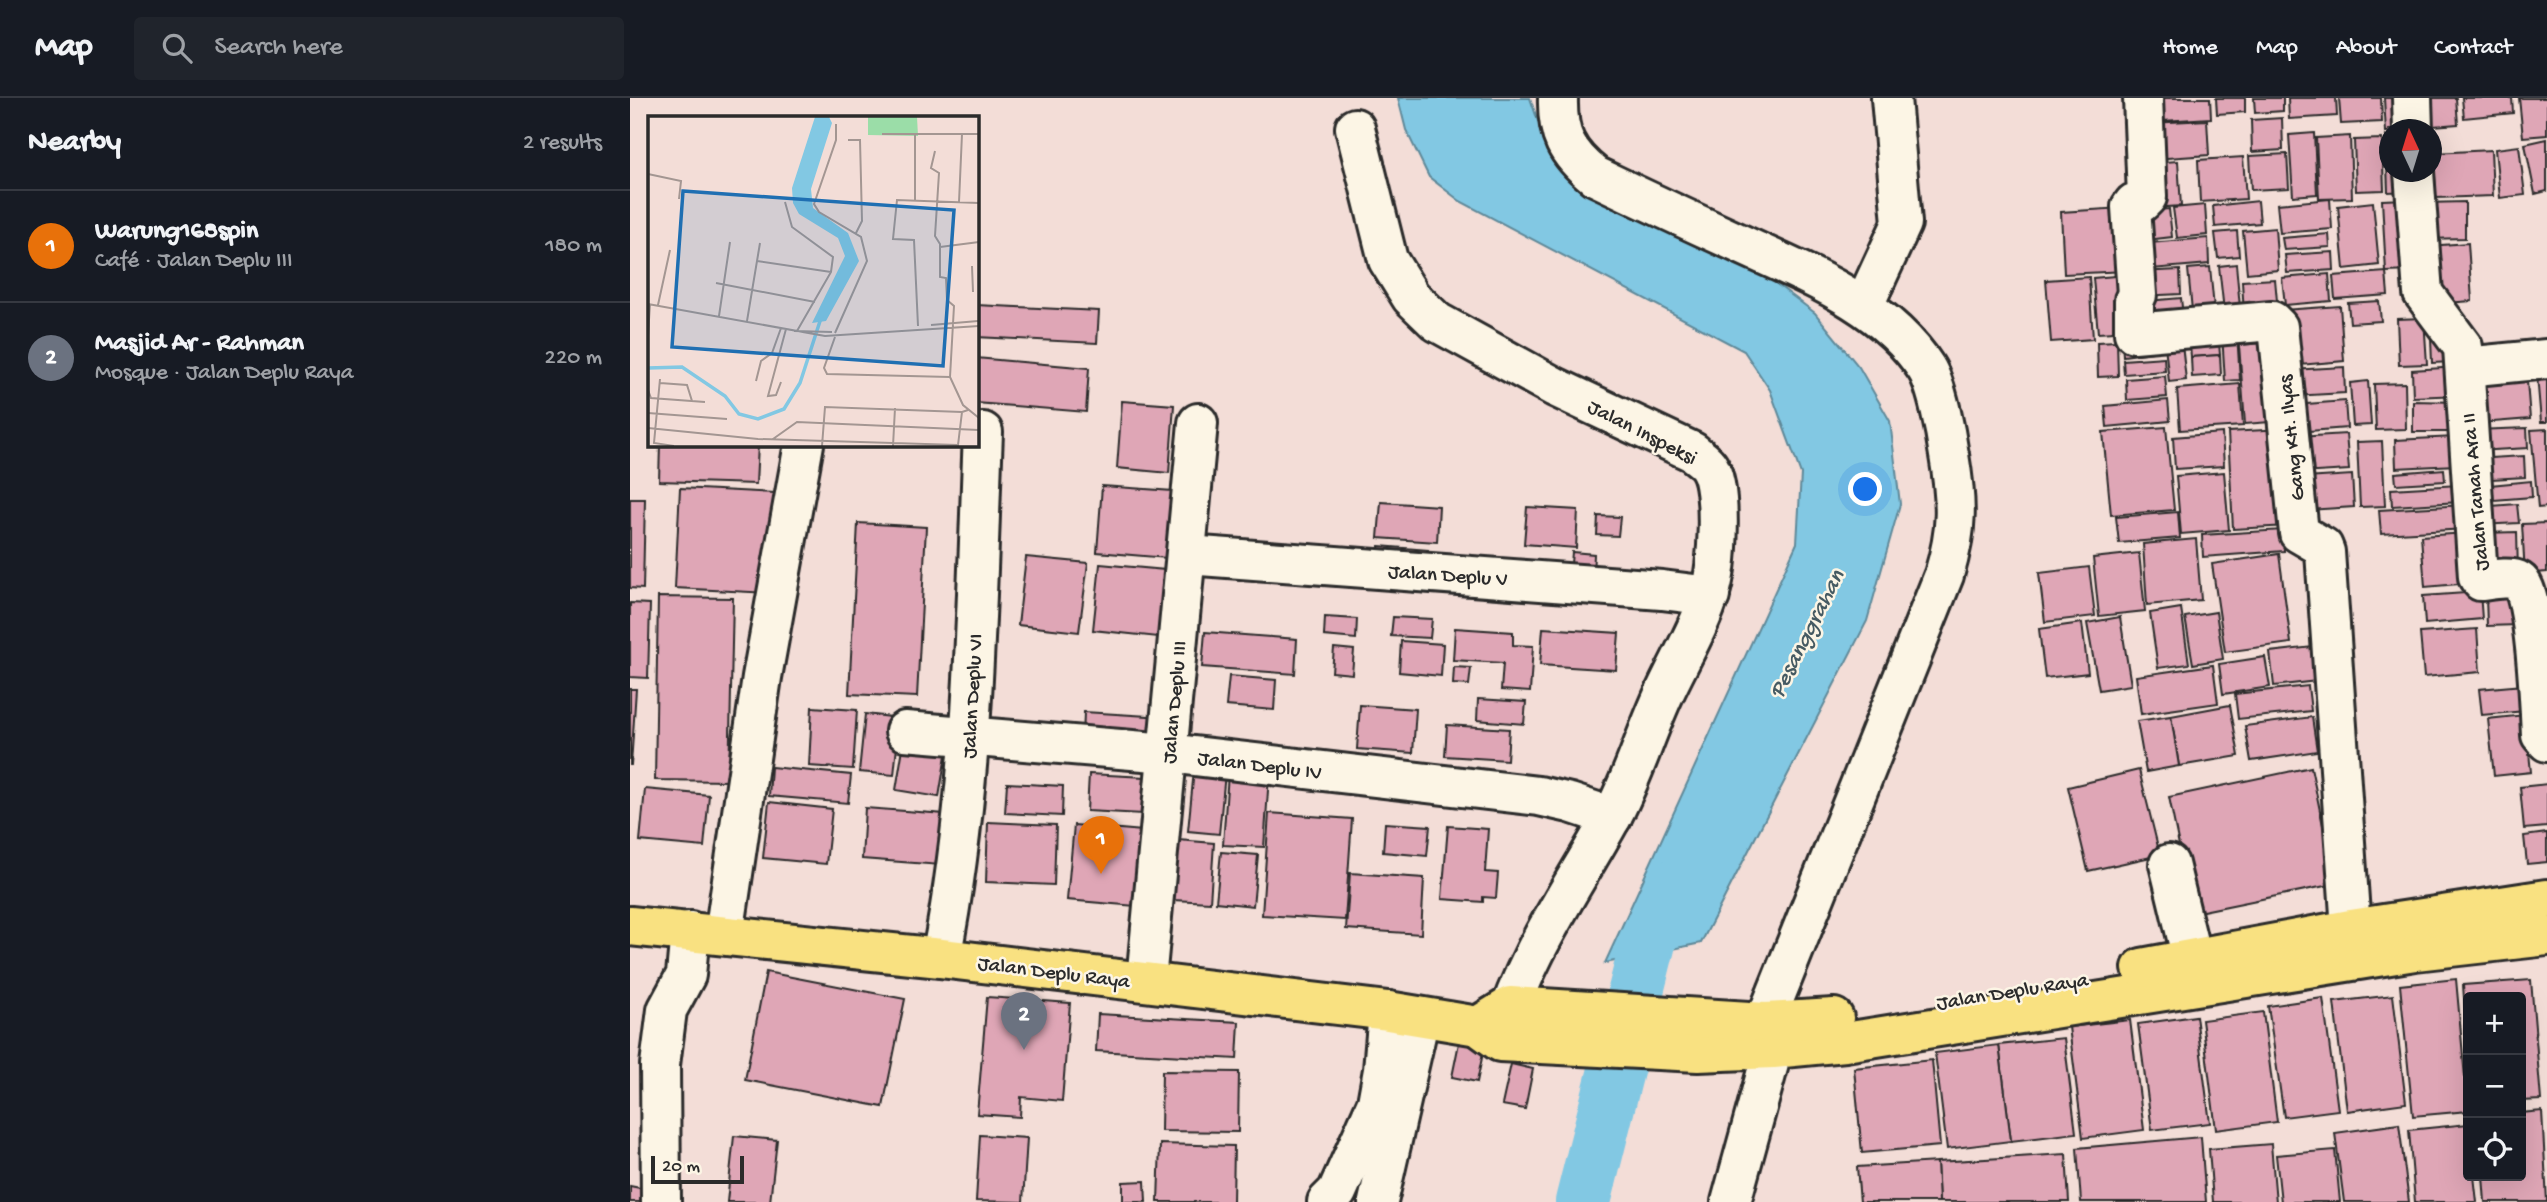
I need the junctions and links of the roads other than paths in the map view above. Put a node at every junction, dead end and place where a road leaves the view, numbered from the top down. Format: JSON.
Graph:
{"nodes":[{"id":1,"x":1558,"y":98,"type":"edge"},
{"id":2,"x":1891,"y":98,"type":"edge"},
{"id":3,"x":2143,"y":98,"type":"edge"},
{"id":4,"x":2412,"y":98,"type":"edge"},
{"id":5,"x":2413,"y":119,"type":"edge"},
{"id":6,"x":1355,"y":128,"type":"dead end"},
{"id":7,"x":2415,"y":182,"type":"edge"},
{"id":8,"x":1864,"y":306,"type":"junction"},
{"id":9,"x":2547,"y":359,"type":"edge"},
{"id":10,"x":2465,"y":367,"type":"junction"},
{"id":11,"x":1198,"y":423,"type":"dead end"},
{"id":12,"x":983,"y":432,"type":"dead end"},
{"id":13,"x":804,"y":446,"type":"edge"},
{"id":14,"x":1187,"y":555,"type":"junction"},
{"id":15,"x":1710,"y":596,"type":"junction"},
{"id":16,"x":905,"y":731,"type":"dead end"},
{"id":17,"x":971,"y":735,"type":"junction"},
{"id":18,"x":2547,"y":742,"type":"edge"},
{"id":19,"x":1168,"y":753,"type":"junction"},
{"id":20,"x":1612,"y":817,"type":"junction"},
{"id":21,"x":2169,"y":864,"type":"dead end"},
{"id":22,"x":2547,"y":899,"type":"edge"},
{"id":23,"x":630,"y":926,"type":"edge"},
{"id":24,"x":2351,"y":929,"type":"junction"},
{"id":25,"x":707,"y":933,"type":"junction"},
{"id":26,"x":2413,"y":936,"type":"junction"},
{"id":27,"x":2547,"y":936,"type":"edge"},
{"id":28,"x":941,"y":958,"type":"junction"},
{"id":29,"x":2192,"y":959,"type":"junction"},
{"id":30,"x":1146,"y":981,"type":"junction"},
{"id":31,"x":1510,"y":1006,"type":"junction"},
{"id":32,"x":1404,"y":1014,"type":"junction"},
{"id":33,"x":1489,"y":1034,"type":"junction"},
{"id":34,"x":1698,"y":1035,"type":"junction"},
{"id":35,"x":1769,"y":1036,"type":"junction"},
{"id":36,"x":661,"y":1202,"type":"edge"},
{"id":37,"x":1326,"y":1202,"type":"edge"},
{"id":38,"x":1378,"y":1202,"type":"edge"},
{"id":39,"x":1731,"y":1202,"type":"edge"}],
"edges":[{"from":1,"to":8,"type":"street"},
{"from":2,"to":8,"type":"street"},
{"from":3,"to":24,"type":"street","name":"Gang KH. Ilyas"},
{"from":4,"to":5,"type":"street"},
{"from":6,"to":15,"type":"street","name":"Jalan Inspeksi"},
{"from":7,"to":10,"type":"street","name":"Jalan Tanah Ara II"},
{"from":8,"to":35,"type":"street"},
{"from":9,"to":10,"type":"street"},
{"from":10,"to":18,"type":"street","name":"Jalan Tanah Ara II"},
{"from":11,"to":14,"type":"street","name":"Jalan Deplu III"},
{"from":12,"to":17,"type":"street","name":"Jalan Deplu VI"},
{"from":13,"to":25,"type":"street"},
{"from":14,"to":15,"type":"street","name":"Jalan Deplu V"},
{"from":14,"to":19,"type":"street","name":"Jalan Deplu III"},
{"from":15,"to":20,"type":"street","name":"Jalan Inspeksi"},
{"from":16,"to":17,"type":"street","name":"Jalan Deplu IV"},
{"from":17,"to":19,"type":"street","name":"Jalan Deplu IV"},
{"from":17,"to":28,"type":"street","name":"Jalan Deplu VI"},
{"from":19,"to":20,"type":"street","name":"Jalan Deplu IV"},
{"from":19,"to":30,"type":"street","name":"Jalan Deplu III"},
{"from":20,"to":31,"type":"street","name":"Jalan Inspeksi"},
{"from":21,"to":29,"type":"street"},
{"from":22,"to":26,"type":"main road","name":"Jalan Deplu Raya"},
{"from":23,"to":25,"type":"main road","name":"Jalan Deplu Raya"},
{"from":24,"to":26,"type":"main road","name":"Jalan Deplu Raya"},
{"from":24,"to":29,"type":"main road","name":"Jalan Deplu Raya"},
{"from":25,"to":28,"type":"main road","name":"Jalan Deplu Raya"},
{"from":25,"to":36,"type":"street"},
{"from":26,"to":27,"type":"main road","name":"Jalan Deplu Raya"},
{"from":26,"to":35,"type":"main road","name":"Jalan Deplu Raya"},
{"from":28,"to":30,"type":"main road","name":"Jalan Deplu Raya"},
{"from":29,"to":35,"type":"main road","name":"Jalan Deplu Raya"},
{"from":30,"to":32,"type":"main road","name":"Jalan Deplu Raya"},
{"from":31,"to":33,"type":"main road"},
{"from":31,"to":34,"type":"main road","name":"Jalan Deplu Raya"},
{"from":32,"to":33,"type":"main road","name":"Jalan Deplu Raya"},
{"from":32,"to":37,"type":"street"},
{"from":32,"to":38,"type":"street"},
{"from":33,"to":34,"type":"main road","name":"Jalan Deplu Raya"},
{"from":34,"to":35,"type":"main road","name":"Jalan Deplu Raya"},
{"from":35,"to":39,"type":"street"}]}
